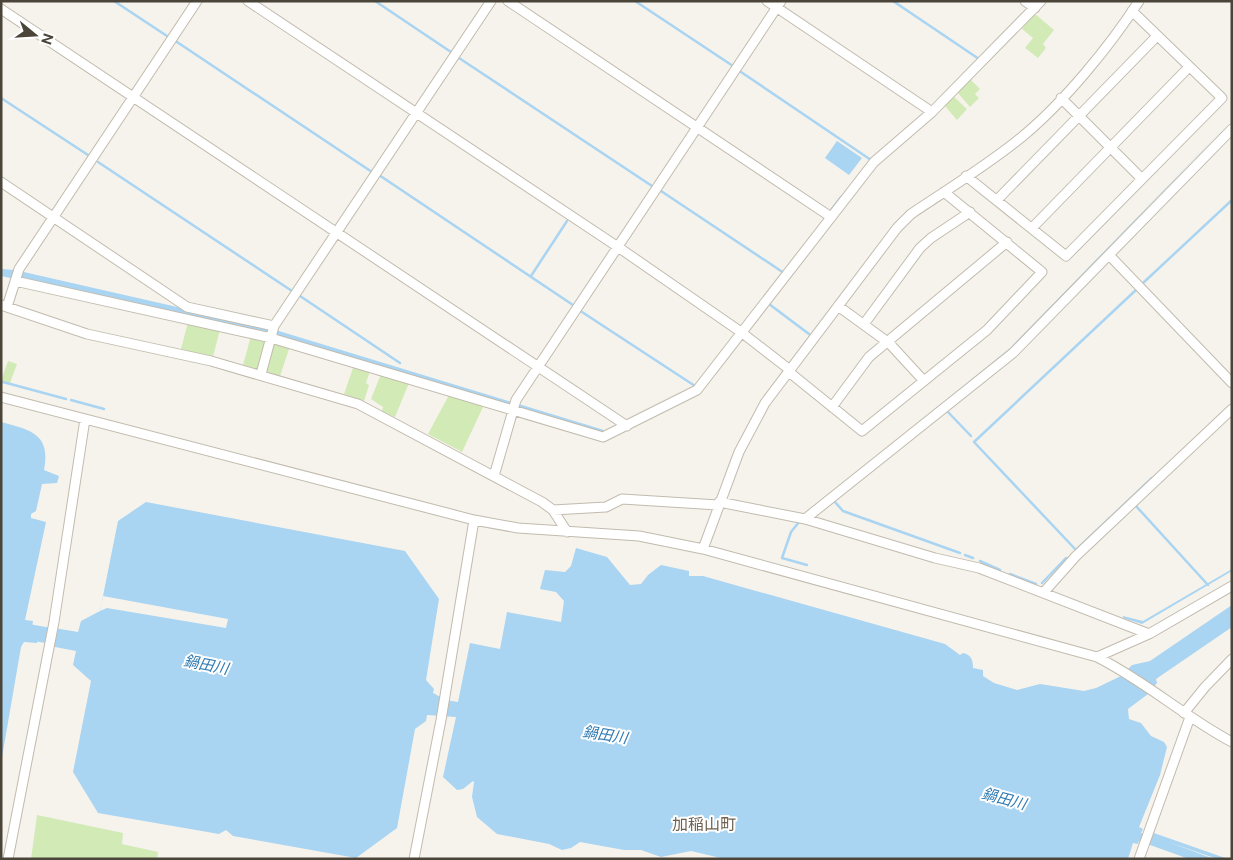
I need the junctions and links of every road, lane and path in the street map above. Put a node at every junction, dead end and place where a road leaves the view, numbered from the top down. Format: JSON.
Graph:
{"nodes":[{"id":1,"x":197,"y":1,"type":"edge"},
{"id":2,"x":248,"y":1,"type":"edge"},
{"id":3,"x":490,"y":1,"type":"edge"},
{"id":4,"x":508,"y":1,"type":"edge"},
{"id":5,"x":767,"y":1,"type":"edge"},
{"id":6,"x":1025,"y":1,"type":"edge"},
{"id":7,"x":1139,"y":1,"type":"edge"},
{"id":8,"x":779,"y":5,"type":"edge"},
{"id":9,"x":1038,"y":5,"type":"edge"},
{"id":10,"x":1,"y":10,"type":"edge"},
{"id":11,"x":1132,"y":12,"type":"junction"},
{"id":12,"x":1157,"y":36,"type":"junction"},
{"id":13,"x":1189,"y":67,"type":"junction"},
{"id":14,"x":133,"y":98,"type":"junction"},
{"id":15,"x":1061,"y":98,"type":"junction"},
{"id":16,"x":932,"y":112,"type":"junction"},
{"id":17,"x":416,"y":114,"type":"junction"},
{"id":18,"x":1079,"y":116,"type":"junction"},
{"id":19,"x":697,"y":128,"type":"junction"},
{"id":20,"x":1232,"y":129,"type":"edge"},
{"id":21,"x":1111,"y":147,"type":"junction"},
{"id":22,"x":966,"y":176,"type":"junction"},
{"id":23,"x":1141,"y":178,"type":"junction"},
{"id":24,"x":1,"y":182,"type":"edge"},
{"id":25,"x":944,"y":192,"type":"junction"},
{"id":26,"x":997,"y":200,"type":"junction"},
{"id":27,"x":970,"y":212,"type":"junction"},
{"id":28,"x":54,"y":217,"type":"junction"},
{"id":29,"x":831,"y":217,"type":"junction"},
{"id":30,"x":1032,"y":228,"type":"junction"},
{"id":31,"x":336,"y":232,"type":"junction"},
{"id":32,"x":1007,"y":242,"type":"junction"},
{"id":33,"x":618,"y":248,"type":"junction"},
{"id":34,"x":1109,"y":255,"type":"junction"},
{"id":35,"x":16,"y":280,"type":"junction"},
{"id":36,"x":4,"y":306,"type":"edge"},
{"id":37,"x":838,"y":306,"type":"junction"},
{"id":38,"x":864,"y":324,"type":"junction"},
{"id":39,"x":274,"y":326,"type":"junction"},
{"id":40,"x":740,"y":331,"type":"junction"},
{"id":41,"x":271,"y":338,"type":"junction"},
{"id":42,"x":889,"y":343,"type":"junction"},
{"id":43,"x":538,"y":367,"type":"junction"},
{"id":44,"x":789,"y":371,"type":"junction"},
{"id":45,"x":261,"y":374,"type":"junction"},
{"id":46,"x":924,"y":381,"type":"junction"},
{"id":47,"x":1232,"y":383,"type":"edge"},
{"id":48,"x":1,"y":397,"type":"edge"},
{"id":49,"x":514,"y":406,"type":"junction"},
{"id":50,"x":832,"y":407,"type":"junction"},
{"id":51,"x":1232,"y":409,"type":"edge"},
{"id":52,"x":85,"y":419,"type":"junction"},
{"id":53,"x":627,"y":426,"type":"junction"},
{"id":54,"x":494,"y":476,"type":"junction"},
{"id":55,"x":718,"y":503,"type":"junction"},
{"id":56,"x":553,"y":510,"type":"junction"},
{"id":57,"x":805,"y":519,"type":"junction"},
{"id":58,"x":474,"y":520,"type":"junction"},
{"id":59,"x":567,"y":532,"type":"junction"},
{"id":60,"x":703,"y":549,"type":"junction"},
{"id":61,"x":1232,"y":586,"type":"edge"},
{"id":62,"x":1044,"y":592,"type":"junction"},
{"id":63,"x":1149,"y":634,"type":"junction"},
{"id":64,"x":1097,"y":657,"type":"junction"},
{"id":65,"x":1232,"y":659,"type":"edge"},
{"id":66,"x":1187,"y":715,"type":"junction"},
{"id":67,"x":1232,"y":742,"type":"edge"},
{"id":68,"x":1141,"y":855,"type":"edge"},
{"id":69,"x":8,"y":859,"type":"edge"},
{"id":70,"x":414,"y":859,"type":"edge"}],
"edges":[{"from":1,"to":14,"type":"street"},
{"from":2,"to":17,"type":"street"},
{"from":3,"to":17,"type":"street"},
{"from":4,"to":19,"type":"street"},
{"from":5,"to":8,"type":"street"},
{"from":6,"to":9,"type":"street"},
{"from":7,"to":11,"type":"street"},
{"from":8,"to":16,"type":"street"},
{"from":8,"to":19,"type":"street"},
{"from":9,"to":16,"type":"street"},
{"from":10,"to":14,"type":"street"},
{"from":11,"to":12,"type":"street"},
{"from":11,"to":15,"type":"street"},
{"from":12,"to":13,"type":"street"},
{"from":12,"to":18,"type":"street"},
{"from":13,"to":21,"type":"street"},
{"from":13,"to":23,"type":"street"},
{"from":14,"to":28,"type":"street"},
{"from":14,"to":31,"type":"street"},
{"from":15,"to":18,"type":"street"},
{"from":15,"to":22,"type":"street"},
{"from":16,"to":29,"type":"street"},
{"from":17,"to":31,"type":"street"},
{"from":17,"to":33,"type":"street"},
{"from":18,"to":21,"type":"street"},
{"from":18,"to":26,"type":"street"},
{"from":19,"to":29,"type":"street"},
{"from":19,"to":33,"type":"street"},
{"from":20,"to":34,"type":"street"},
{"from":21,"to":23,"type":"street"},
{"from":21,"to":30,"type":"street"},
{"from":22,"to":25,"type":"street"},
{"from":22,"to":26,"type":"street"},
{"from":23,"to":30,"type":"street"},
{"from":24,"to":28,"type":"street"},
{"from":25,"to":27,"type":"street"},
{"from":25,"to":37,"type":"street"},
{"from":26,"to":30,"type":"street"},
{"from":27,"to":32,"type":"street"},
{"from":27,"to":38,"type":"street"},
{"from":28,"to":35,"type":"street"},
{"from":28,"to":39,"type":"street"},
{"from":29,"to":40,"type":"street"},
{"from":31,"to":39,"type":"street"},
{"from":31,"to":43,"type":"street"},
{"from":32,"to":42,"type":"street"},
{"from":32,"to":46,"type":"street"},
{"from":33,"to":40,"type":"street"},
{"from":33,"to":43,"type":"street"},
{"from":34,"to":47,"type":"street"},
{"from":34,"to":57,"type":"street"},
{"from":35,"to":36,"type":"street"},
{"from":35,"to":41,"type":"street"},
{"from":36,"to":45,"type":"street"},
{"from":37,"to":38,"type":"street"},
{"from":37,"to":44,"type":"street"},
{"from":38,"to":42,"type":"street"},
{"from":39,"to":41,"type":"street"},
{"from":40,"to":44,"type":"street"},
{"from":40,"to":53,"type":"street"},
{"from":41,"to":45,"type":"street"},
{"from":41,"to":49,"type":"street"},
{"from":42,"to":46,"type":"street"},
{"from":42,"to":50,"type":"street"},
{"from":43,"to":49,"type":"street"},
{"from":43,"to":53,"type":"street"},
{"from":44,"to":50,"type":"street"},
{"from":44,"to":55,"type":"street"},
{"from":45,"to":54,"type":"street"},
{"from":46,"to":50,"type":"street"},
{"from":48,"to":52,"type":"street"},
{"from":49,"to":53,"type":"street"},
{"from":49,"to":54,"type":"street"},
{"from":51,"to":62,"type":"street"},
{"from":52,"to":58,"type":"street"},
{"from":52,"to":69,"type":"street"},
{"from":54,"to":56,"type":"street"},
{"from":55,"to":56,"type":"street"},
{"from":55,"to":57,"type":"street"},
{"from":55,"to":60,"type":"street"},
{"from":56,"to":59,"type":"street"},
{"from":57,"to":62,"type":"street"},
{"from":58,"to":59,"type":"street"},
{"from":58,"to":70,"type":"street"},
{"from":59,"to":60,"type":"street"},
{"from":60,"to":64,"type":"street"},
{"from":61,"to":63,"type":"street"},
{"from":62,"to":63,"type":"street"},
{"from":63,"to":64,"type":"street"},
{"from":64,"to":66,"type":"street"},
{"from":65,"to":66,"type":"street"},
{"from":66,"to":67,"type":"street"},
{"from":66,"to":68,"type":"street"}]}
